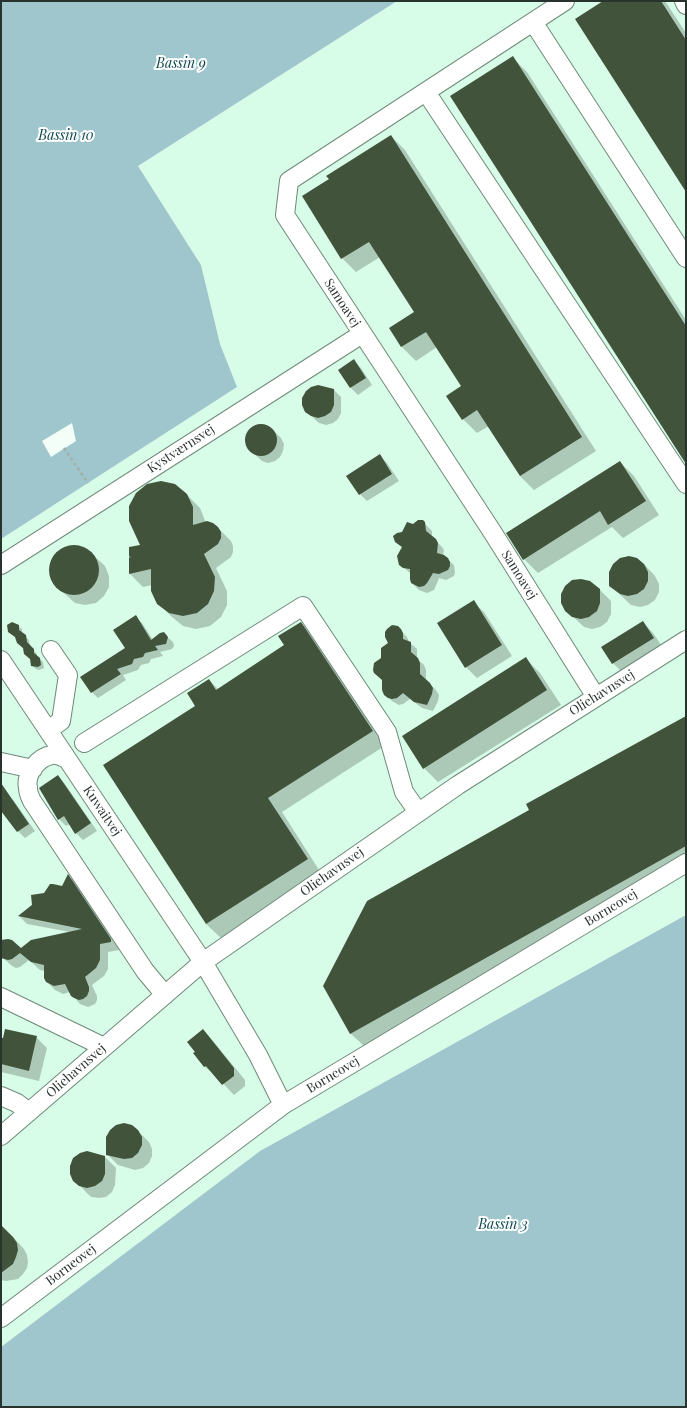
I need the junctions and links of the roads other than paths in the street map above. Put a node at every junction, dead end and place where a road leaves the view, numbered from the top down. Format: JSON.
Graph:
{"nodes":[{"id":1,"x":565,"y":1,"type":"edge"},
{"id":2,"x":684,"y":1,"type":"edge"},
{"id":3,"x":686,"y":4,"type":"edge"},
{"id":4,"x":533,"y":22,"type":"junction"},
{"id":5,"x":426,"y":92,"type":"junction"},
{"id":6,"x":686,"y":258,"type":"edge"},
{"id":7,"x":362,"y":334,"type":"junction"},
{"id":8,"x":686,"y":484,"type":"edge"},
{"id":9,"x":1,"y":565,"type":"edge"},
{"id":10,"x":684,"y":646,"type":"edge"},
{"id":11,"x":51,"y":650,"type":"dead end"},
{"id":12,"x":1,"y":660,"type":"edge"},
{"id":13,"x":596,"y":697,"type":"junction"},
{"id":14,"x":48,"y":730,"type":"junction"},
{"id":15,"x":84,"y":743,"type":"dead end"},
{"id":16,"x":67,"y":759,"type":"junction"},
{"id":17,"x":1,"y":762,"type":"edge"},
{"id":18,"x":33,"y":769,"type":"junction"},
{"id":19,"x":418,"y":812,"type":"junction"},
{"id":20,"x":686,"y":863,"type":"edge"},
{"id":21,"x":203,"y":962,"type":"junction"},
{"id":22,"x":165,"y":995,"type":"junction"},
{"id":23,"x":1,"y":997,"type":"edge"},
{"id":24,"x":104,"y":1047,"type":"junction"},
{"id":25,"x":1,"y":1096,"type":"edge"},
{"id":26,"x":283,"y":1105,"type":"junction"},
{"id":27,"x":28,"y":1112,"type":"junction"},
{"id":28,"x":1,"y":1136,"type":"edge"},
{"id":29,"x":1,"y":1318,"type":"edge"}],
"edges":[{"from":1,"to":4,"type":"street","name":"Samoavej"},
{"from":2,"to":3,"type":"street"},
{"from":4,"to":5,"type":"street","name":"Samoavej"},
{"from":4,"to":6,"type":"street"},
{"from":5,"to":7,"type":"street","name":"Samoavej"},
{"from":5,"to":8,"type":"street"},
{"from":7,"to":9,"type":"street","name":"Kystværnsvej"},
{"from":7,"to":13,"type":"street","name":"Samoavej"},
{"from":10,"to":13,"type":"street","name":"Oliehavnsvej"},
{"from":11,"to":14,"type":"street"},
{"from":12,"to":14,"type":"street","name":"Kuwaitvej"},
{"from":13,"to":19,"type":"street","name":"Oliehavnsvej"},
{"from":14,"to":16,"type":"street","name":"Kuwaitvej"},
{"from":15,"to":19,"type":"street"},
{"from":16,"to":18,"type":"street"},
{"from":16,"to":21,"type":"street","name":"Kuwaitvej"},
{"from":17,"to":18,"type":"street"},
{"from":18,"to":22,"type":"street"},
{"from":19,"to":21,"type":"street","name":"Oliehavnsvej"},
{"from":20,"to":26,"type":"street","name":"Borneovej"},
{"from":21,"to":22,"type":"street","name":"Oliehavnsvej"},
{"from":21,"to":26,"type":"street","name":"Kuwaitvej"},
{"from":22,"to":24,"type":"street","name":"Oliehavnsvej"},
{"from":23,"to":24,"type":"street"},
{"from":24,"to":27,"type":"street","name":"Oliehavnsvej"},
{"from":25,"to":27,"type":"street"},
{"from":26,"to":29,"type":"street","name":"Borneovej"},
{"from":27,"to":28,"type":"street","name":"Oliehavnsvej"}]}
